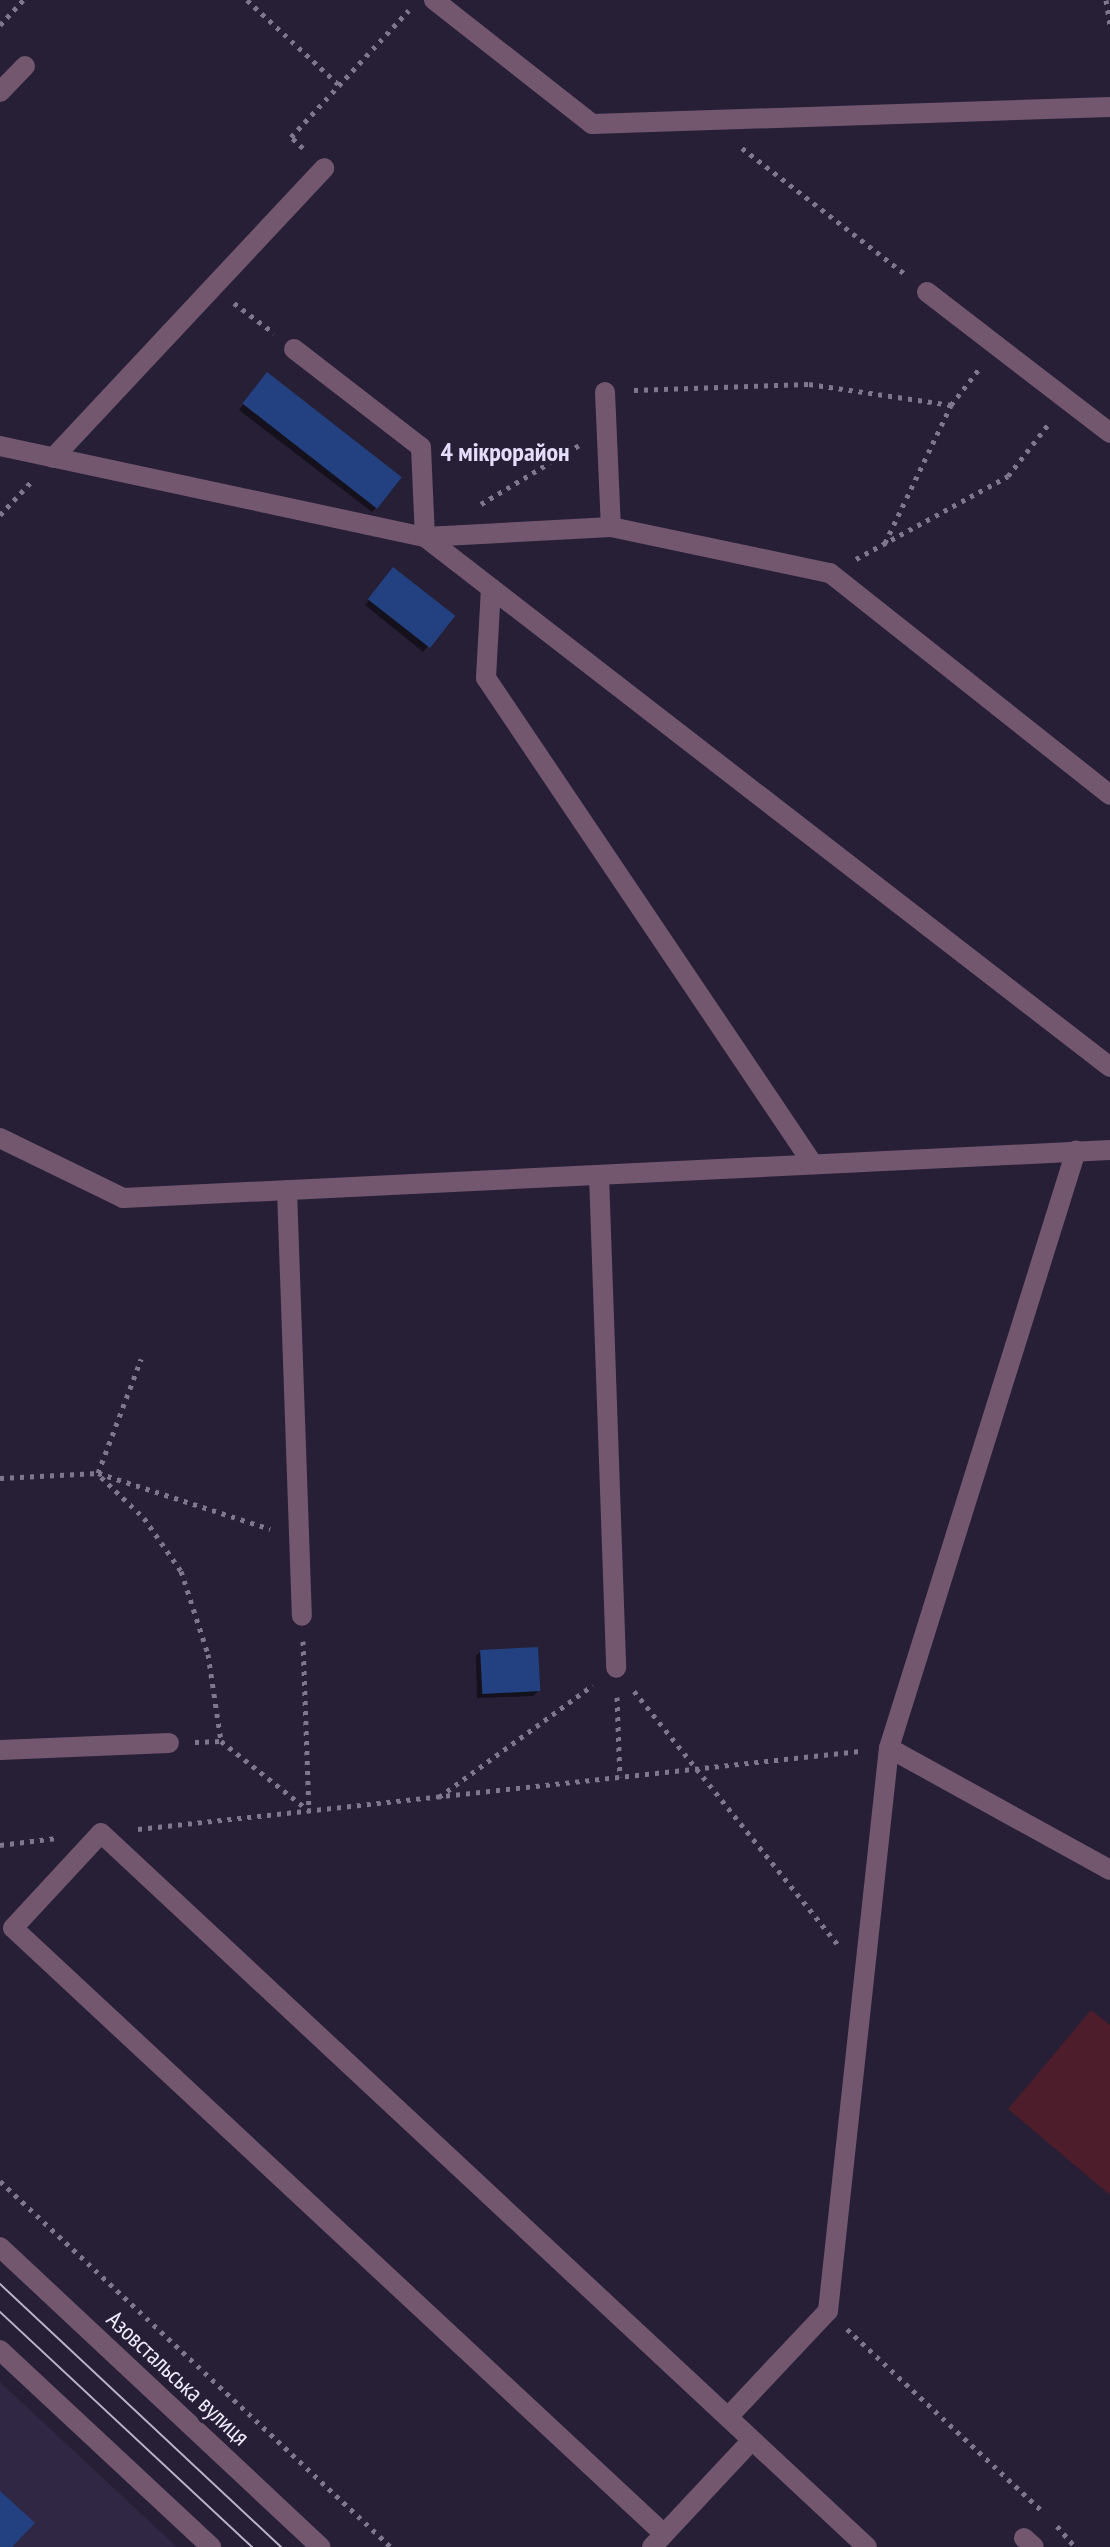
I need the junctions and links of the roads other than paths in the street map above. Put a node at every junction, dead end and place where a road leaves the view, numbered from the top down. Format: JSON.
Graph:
{"nodes":[{"id":1,"x":434,"y":0,"type":"edge"},
{"id":2,"x":25,"y":66,"type":"dead end"},
{"id":3,"x":0,"y":92,"type":"edge"},
{"id":4,"x":1110,"y":107,"type":"edge"},
{"id":5,"x":324,"y":168,"type":"dead end"},
{"id":6,"x":927,"y":292,"type":"road end"},
{"id":7,"x":294,"y":349,"type":"road end"},
{"id":8,"x":605,"y":392,"type":"road end"},
{"id":9,"x":1110,"y":433,"type":"edge"},
{"id":10,"x":0,"y":446,"type":"edge"},
{"id":11,"x":53,"y":458,"type":"junction"},
{"id":12,"x":611,"y":527,"type":"junction"},
{"id":13,"x":425,"y":537,"type":"junction"},
{"id":14,"x":491,"y":588,"type":"junction"},
{"id":15,"x":1110,"y":795,"type":"edge"},
{"id":16,"x":1110,"y":1067,"type":"edge"},
{"id":17,"x":0,"y":1138,"type":"edge"},
{"id":18,"x":1110,"y":1150,"type":"edge"},
{"id":19,"x":1076,"y":1151,"type":"junction"},
{"id":20,"x":813,"y":1164,"type":"junction"},
{"id":21,"x":599,"y":1175,"type":"junction"},
{"id":22,"x":287,"y":1190,"type":"junction"},
{"id":23,"x":302,"y":1616,"type":"road end"},
{"id":24,"x":616,"y":1668,"type":"road end"},
{"id":25,"x":169,"y":1743,"type":"dead end"},
{"id":26,"x":889,"y":1748,"type":"junction"},
{"id":27,"x":0,"y":1750,"type":"edge"},
{"id":28,"x":1110,"y":1870,"type":"edge"},
{"id":29,"x":0,"y":2247,"type":"edge"},
{"id":30,"x":0,"y":2350,"type":"edge"},
{"id":31,"x":728,"y":2417,"type":"junction"},
{"id":32,"x":752,"y":2440,"type":"junction"},
{"id":33,"x":658,"y":2540,"type":"edge"},
{"id":34,"x":314,"y":2545,"type":"edge"},
{"id":35,"x":211,"y":2547,"type":"edge"},
{"id":36,"x":867,"y":2547,"type":"edge"}],
"edges":[{"from":1,"to":4,"type":"street"},
{"from":2,"to":3,"type":"street"},
{"from":5,"to":11,"type":"street"},
{"from":6,"to":9,"type":"street"},
{"from":7,"to":13,"type":"street"},
{"from":8,"to":12,"type":"street"},
{"from":10,"to":11,"type":"street"},
{"from":11,"to":13,"type":"street"},
{"from":12,"to":13,"type":"street"},
{"from":12,"to":15,"type":"street"},
{"from":13,"to":14,"type":"street"},
{"from":14,"to":16,"type":"street"},
{"from":14,"to":20,"type":"street"},
{"from":17,"to":22,"type":"street"},
{"from":18,"to":19,"type":"street"},
{"from":19,"to":20,"type":"street"},
{"from":19,"to":26,"type":"street"},
{"from":20,"to":21,"type":"street"},
{"from":21,"to":22,"type":"street"},
{"from":21,"to":24,"type":"street"},
{"from":22,"to":23,"type":"street"},
{"from":25,"to":27,"type":"street"},
{"from":26,"to":28,"type":"street"},
{"from":26,"to":31,"type":"street"},
{"from":29,"to":34,"type":"street","name":"Азовстальська вулиця"},
{"from":30,"to":35,"type":"street"},
{"from":31,"to":32,"type":"street"},
{"from":31,"to":33,"type":"street"},
{"from":32,"to":33,"type":"street"},
{"from":32,"to":36,"type":"street"}]}
